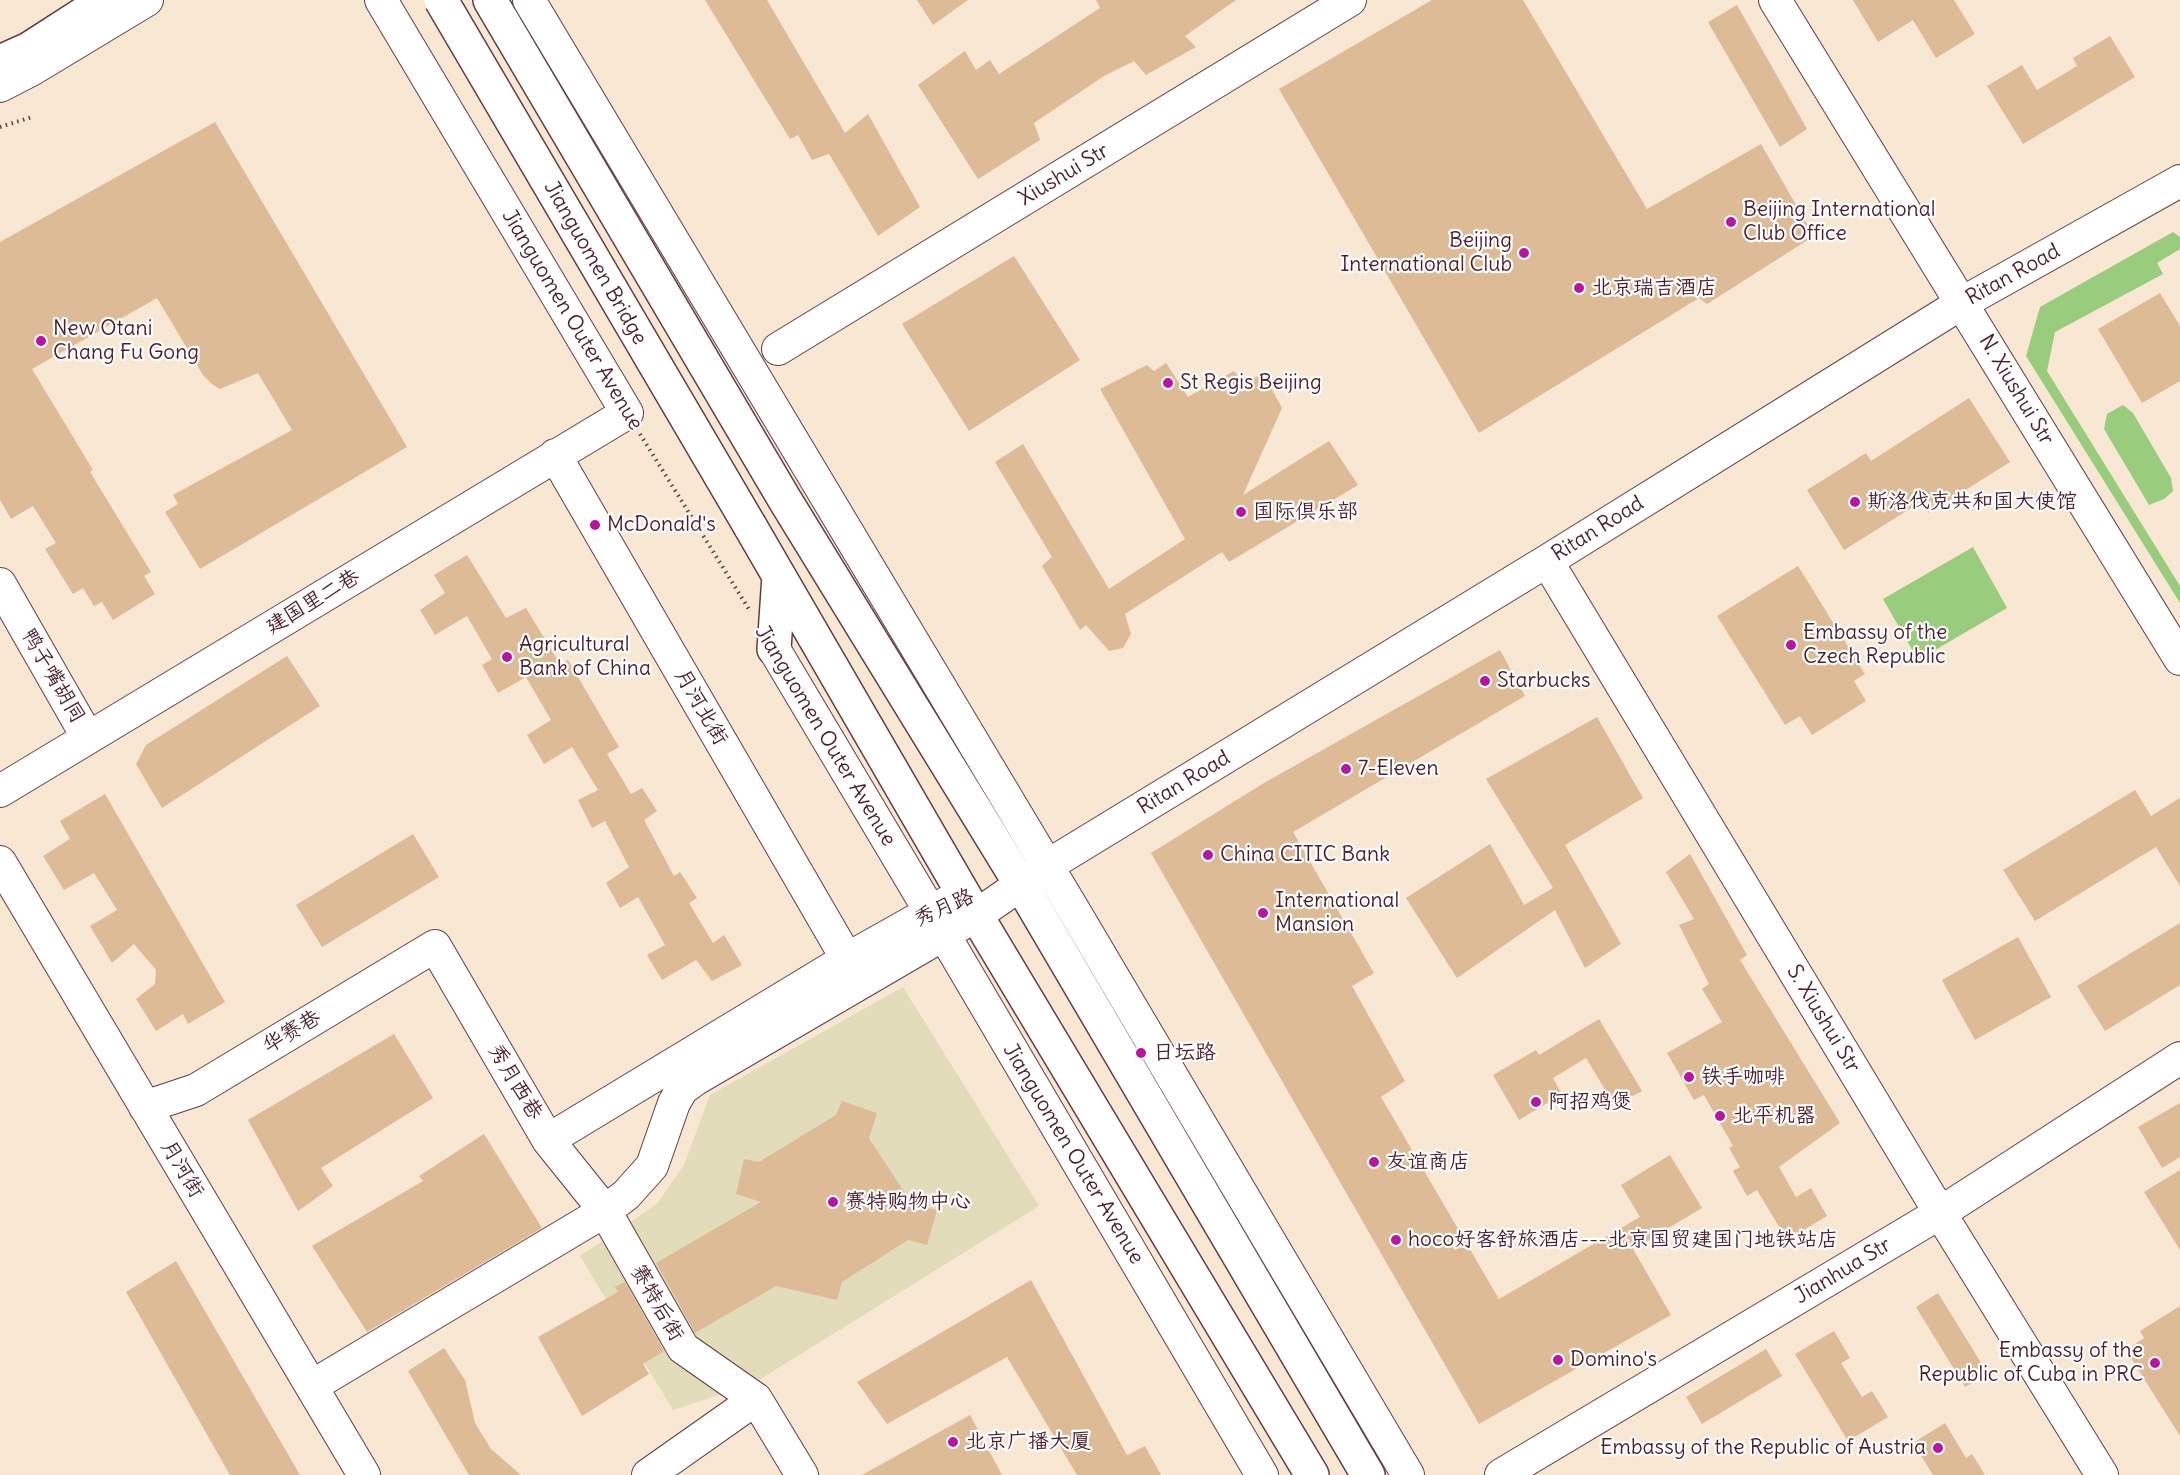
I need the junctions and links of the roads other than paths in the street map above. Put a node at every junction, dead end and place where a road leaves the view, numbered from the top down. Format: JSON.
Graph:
{"nodes":[{"id":1,"x":68,"y":0,"type":"edge"},
{"id":2,"x":105,"y":0,"type":"edge"},
{"id":3,"x":147,"y":0,"type":"edge"},
{"id":4,"x":381,"y":0,"type":"edge"},
{"id":5,"x":441,"y":0,"type":"edge"},
{"id":6,"x":490,"y":0,"type":"edge"},
{"id":7,"x":529,"y":0,"type":"edge"},
{"id":8,"x":1350,"y":0,"type":"edge"},
{"id":9,"x":1775,"y":0,"type":"edge"},
{"id":10,"x":16,"y":41,"type":"edge"},
{"id":11,"x":0,"y":62,"type":"edge"},
{"id":12,"x":0,"y":86,"type":"edge"},
{"id":13,"x":2180,"y":181,"type":"edge"},
{"id":14,"x":1962,"y":303,"type":"junction"},
{"id":15,"x":778,"y":349,"type":"dead end"},
{"id":16,"x":627,"y":413,"type":"joint"},
{"id":17,"x":555,"y":455,"type":"junction"},
{"id":18,"x":750,"y":526,"type":"joint"},
{"id":19,"x":1547,"y":561,"type":"junction"},
{"id":20,"x":779,"y":576,"type":"junction"},
{"id":21,"x":0,"y":584,"type":"edge"},
{"id":22,"x":774,"y":649,"type":"joint"},
{"id":23,"x":2180,"y":659,"type":"edge"},
{"id":24,"x":88,"y":738,"type":"junction"},
{"id":25,"x":0,"y":791,"type":"edge"},
{"id":26,"x":0,"y":862,"type":"edge"},
{"id":27,"x":1034,"y":874,"type":"junction"},
{"id":28,"x":971,"y":905,"type":"junction"},
{"id":29,"x":937,"y":922,"type":"junction"},
{"id":30,"x":435,"y":946,"type":"joint"},
{"id":31,"x":847,"y":958,"type":"junction"},
{"id":32,"x":2180,"y":1058,"type":"edge"},
{"id":33,"x":682,"y":1073,"type":"junction"},
{"id":34,"x":145,"y":1107,"type":"junction"},
{"id":35,"x":548,"y":1140,"type":"junction"},
{"id":36,"x":604,"y":1211,"type":"junction"},
{"id":37,"x":1940,"y":1213,"type":"junction"},
{"id":38,"x":312,"y":1386,"type":"junction"},
{"id":39,"x":756,"y":1399,"type":"junction"},
{"id":40,"x":364,"y":1475,"type":"edge"},
{"id":41,"x":648,"y":1475,"type":"edge"},
{"id":42,"x":802,"y":1475,"type":"edge"},
{"id":43,"x":1262,"y":1475,"type":"edge"},
{"id":44,"x":1312,"y":1475,"type":"edge"},
{"id":45,"x":1368,"y":1475,"type":"edge"},
{"id":46,"x":1408,"y":1475,"type":"edge"},
{"id":47,"x":1501,"y":1475,"type":"edge"},
{"id":48,"x":2102,"y":1475,"type":"edge"}],
"edges":[{"from":1,"to":10,"type":"highway"},
{"from":2,"to":10,"type":"highway"},
{"from":3,"to":12,"type":"street"},
{"from":4,"to":16,"type":"street","name":"Jianguomen Outer Avenue"},
{"from":5,"to":18,"type":"highway","name":"Jianguomen Bridge","bridge":true},
{"from":6,"to":27,"type":"highway","name":"Jianguomen Bridge"},
{"from":7,"to":27,"type":"street"},
{"from":8,"to":15,"type":"street","name":"Xiushui Str"},
{"from":9,"to":14,"type":"street","name":"N. Xiushui Str"},
{"from":10,"to":11,"type":"highway"},
{"from":13,"to":14,"type":"street","name":"Ritan Road"},
{"from":14,"to":19,"type":"street","name":"Ritan Road"},
{"from":14,"to":23,"type":"street","name":"N. Xiushui Str"},
{"from":16,"to":17,"type":"street","name":"建国里二巷"},
{"from":17,"to":24,"type":"street","name":"建国里二巷"},
{"from":17,"to":31,"type":"street","name":"月河北街"},
{"from":18,"to":20,"type":"highway","name":"Jianguomen Outer Avenue"},
{"from":19,"to":27,"type":"street","name":"Ritan Road"},
{"from":19,"to":37,"type":"street","name":"S. Xiushui Str"},
{"from":20,"to":22,"type":"highway"},
{"from":20,"to":28,"type":"highway","name":"Jianguomen Outer Avenue"},
{"from":21,"to":24,"type":"street","name":"鸭子嘴胡同"},
{"from":22,"to":29,"type":"street","name":"Jianguomen Outer Avenue"},
{"from":24,"to":25,"type":"street","name":"建国里二巷"},
{"from":26,"to":34,"type":"street","name":"月河街"},
{"from":27,"to":28,"type":"street","name":"秀月路"},
{"from":27,"to":45,"type":"highway"},
{"from":27,"to":46,"type":"street"},
{"from":28,"to":29,"type":"street","name":"秀月路"},
{"from":28,"to":44,"type":"highway","name":"Jianguomen Outer Avenue"},
{"from":29,"to":31,"type":"street","name":"秀月路"},
{"from":29,"to":33,"type":"street","name":"秀月路"},
{"from":29,"to":43,"type":"street","name":"Jianguomen Outer Avenue"},
{"from":30,"to":34,"type":"street","name":"华赛巷"},
{"from":30,"to":35,"type":"street","name":"秀月西巷"},
{"from":31,"to":33,"type":"street","name":"秀月路"},
{"from":32,"to":37,"type":"street","name":"Jianhua Str"},
{"from":33,"to":35,"type":"street","name":"秀月路"},
{"from":33,"to":36,"type":"street"},
{"from":34,"to":38,"type":"street","name":"月河街"},
{"from":35,"to":36,"type":"street","name":"秀月西巷"},
{"from":36,"to":38,"type":"street"},
{"from":36,"to":39,"type":"street","name":"赛特后街"},
{"from":37,"to":47,"type":"street","name":"Jianhua Str"},
{"from":37,"to":48,"type":"street","name":"S. Xiushui Str"},
{"from":38,"to":40,"type":"street","name":"月河街"},
{"from":39,"to":41,"type":"street"},
{"from":39,"to":42,"type":"street"}]}
